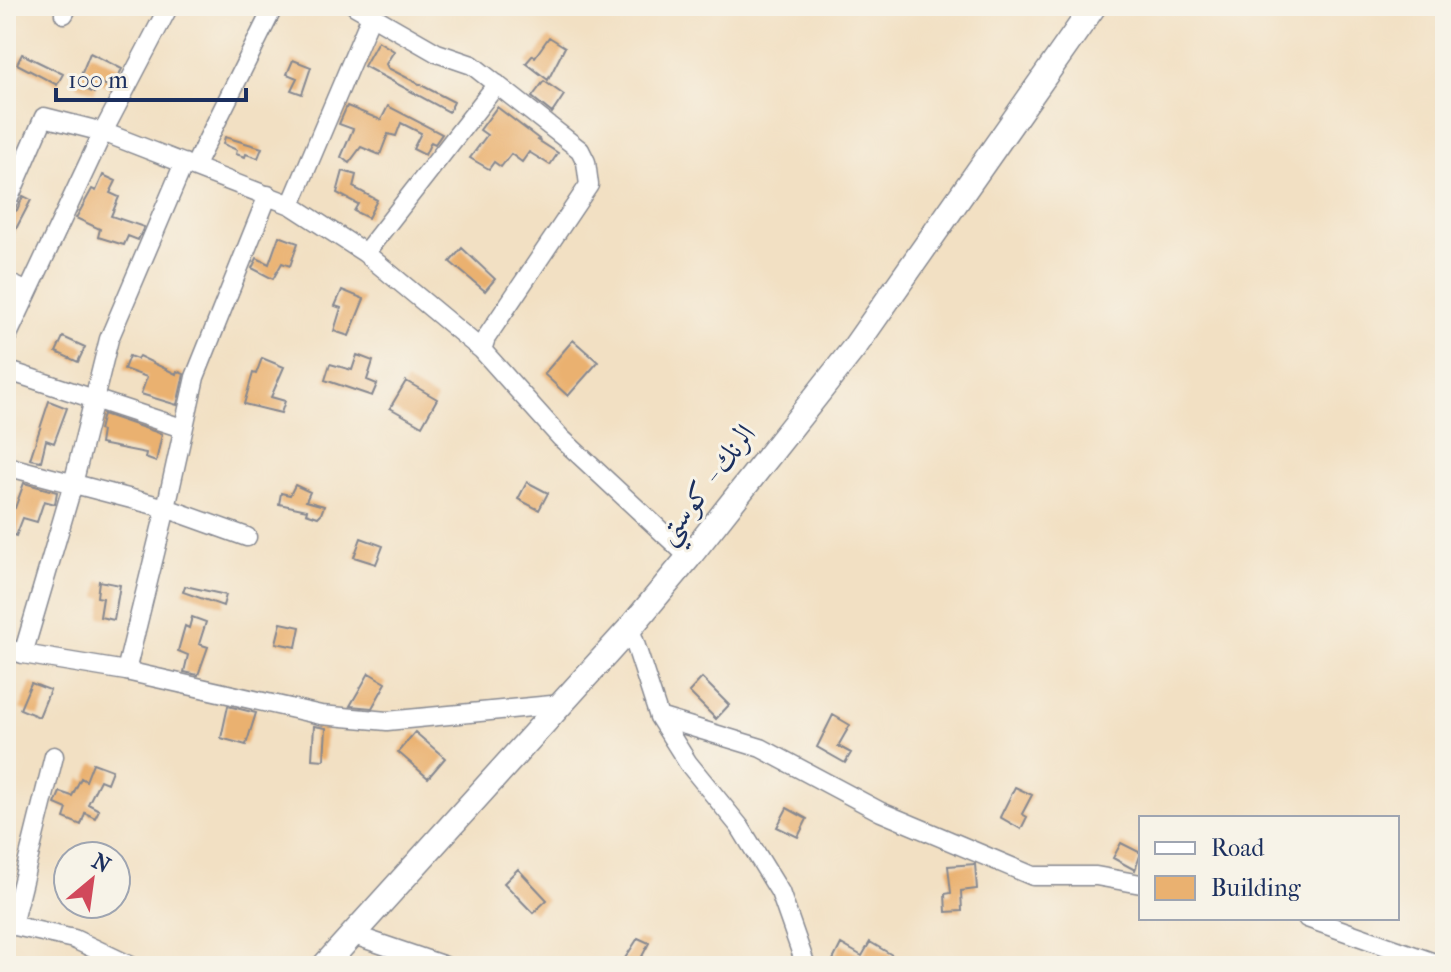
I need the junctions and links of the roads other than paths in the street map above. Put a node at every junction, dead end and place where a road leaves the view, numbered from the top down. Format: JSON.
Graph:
{"nodes":[{"id":1,"x":169,"y":6,"type":"edge"},
{"id":2,"x":274,"y":6,"type":"edge"},
{"id":3,"x":1094,"y":6,"type":"edge"},
{"id":4,"x":363,"y":11,"type":"edge"},
{"id":5,"x":497,"y":84,"type":"junction"},
{"id":6,"x":103,"y":132,"type":"junction"},
{"id":7,"x":189,"y":165,"type":"junction"},
{"id":8,"x":268,"y":195,"type":"junction"},
{"id":9,"x":6,"y":205,"type":"edge"},
{"id":10,"x":291,"y":205,"type":"junction"},
{"id":11,"x":365,"y":253,"type":"junction"},
{"id":12,"x":6,"y":282,"type":"edge"},
{"id":13,"x":28,"y":292,"type":"junction"},
{"id":14,"x":6,"y":339,"type":"edge"},
{"id":15,"x":482,"y":350,"type":"junction"},
{"id":16,"x":6,"y":370,"type":"edge"},
{"id":17,"x":96,"y":398,"type":"junction"},
{"id":18,"x":182,"y":428,"type":"junction"},
{"id":19,"x":6,"y":466,"type":"edge"},
{"id":20,"x":73,"y":484,"type":"junction"},
{"id":21,"x":166,"y":508,"type":"junction"},
{"id":22,"x":247,"y":537,"type":"dead end"},
{"id":23,"x":689,"y":557,"type":"junction"},
{"id":24,"x":630,"y":628,"type":"junction"},
{"id":25,"x":15,"y":651,"type":"edge"},
{"id":26,"x":126,"y":671,"type":"junction"},
{"id":27,"x":562,"y":704,"type":"junction"},
{"id":28,"x":659,"y":717,"type":"junction"},
{"id":29,"x":54,"y":756,"type":"dead end"},
{"id":30,"x":1139,"y":884,"type":"edge"},
{"id":31,"x":1313,"y":920,"type":"edge"},
{"id":32,"x":9,"y":925,"type":"edge"},
{"id":33,"x":354,"y":935,"type":"junction"},
{"id":34,"x":131,"y":966,"type":"edge"},
{"id":35,"x":324,"y":966,"type":"edge"},
{"id":36,"x":445,"y":966,"type":"edge"},
{"id":37,"x":806,"y":966,"type":"edge"},
{"id":38,"x":1443,"y":966,"type":"edge"}],
"edges":[{"from":1,"to":6,"type":"street"},
{"from":2,"to":7,"type":"street"},
{"from":3,"to":23,"type":"main road","name":"الرنك - كوستي"},
{"from":4,"to":5,"type":"street"},
{"from":4,"to":10,"type":"street"},
{"from":5,"to":11,"type":"street"},
{"from":5,"to":15,"type":"street"},
{"from":6,"to":7,"type":"street"},
{"from":6,"to":9,"type":"street"},
{"from":6,"to":13,"type":"street"},
{"from":7,"to":8,"type":"street"},
{"from":7,"to":17,"type":"street"},
{"from":8,"to":10,"type":"street"},
{"from":8,"to":18,"type":"street"},
{"from":10,"to":11,"type":"street"},
{"from":11,"to":15,"type":"street"},
{"from":12,"to":13,"type":"street"},
{"from":13,"to":14,"type":"street"},
{"from":15,"to":23,"type":"street"},
{"from":16,"to":17,"type":"street"},
{"from":17,"to":18,"type":"street"},
{"from":17,"to":20,"type":"street"},
{"from":18,"to":21,"type":"street"},
{"from":19,"to":20,"type":"street"},
{"from":20,"to":21,"type":"street"},
{"from":20,"to":25,"type":"street"},
{"from":21,"to":22,"type":"street"},
{"from":21,"to":26,"type":"street"},
{"from":23,"to":24,"type":"main road","name":"الرنك - كوستي"},
{"from":24,"to":27,"type":"main road","name":"الرنك - كوستي"},
{"from":24,"to":28,"type":"street"},
{"from":25,"to":26,"type":"street"},
{"from":26,"to":27,"type":"street"},
{"from":27,"to":33,"type":"main road","name":"الرنك - كوستي"},
{"from":28,"to":30,"type":"street"},
{"from":28,"to":37,"type":"street"},
{"from":29,"to":32,"type":"street"},
{"from":31,"to":38,"type":"street"},
{"from":32,"to":34,"type":"street"},
{"from":33,"to":35,"type":"main road","name":"الرنك - كوستي"},
{"from":33,"to":36,"type":"street"}]}
